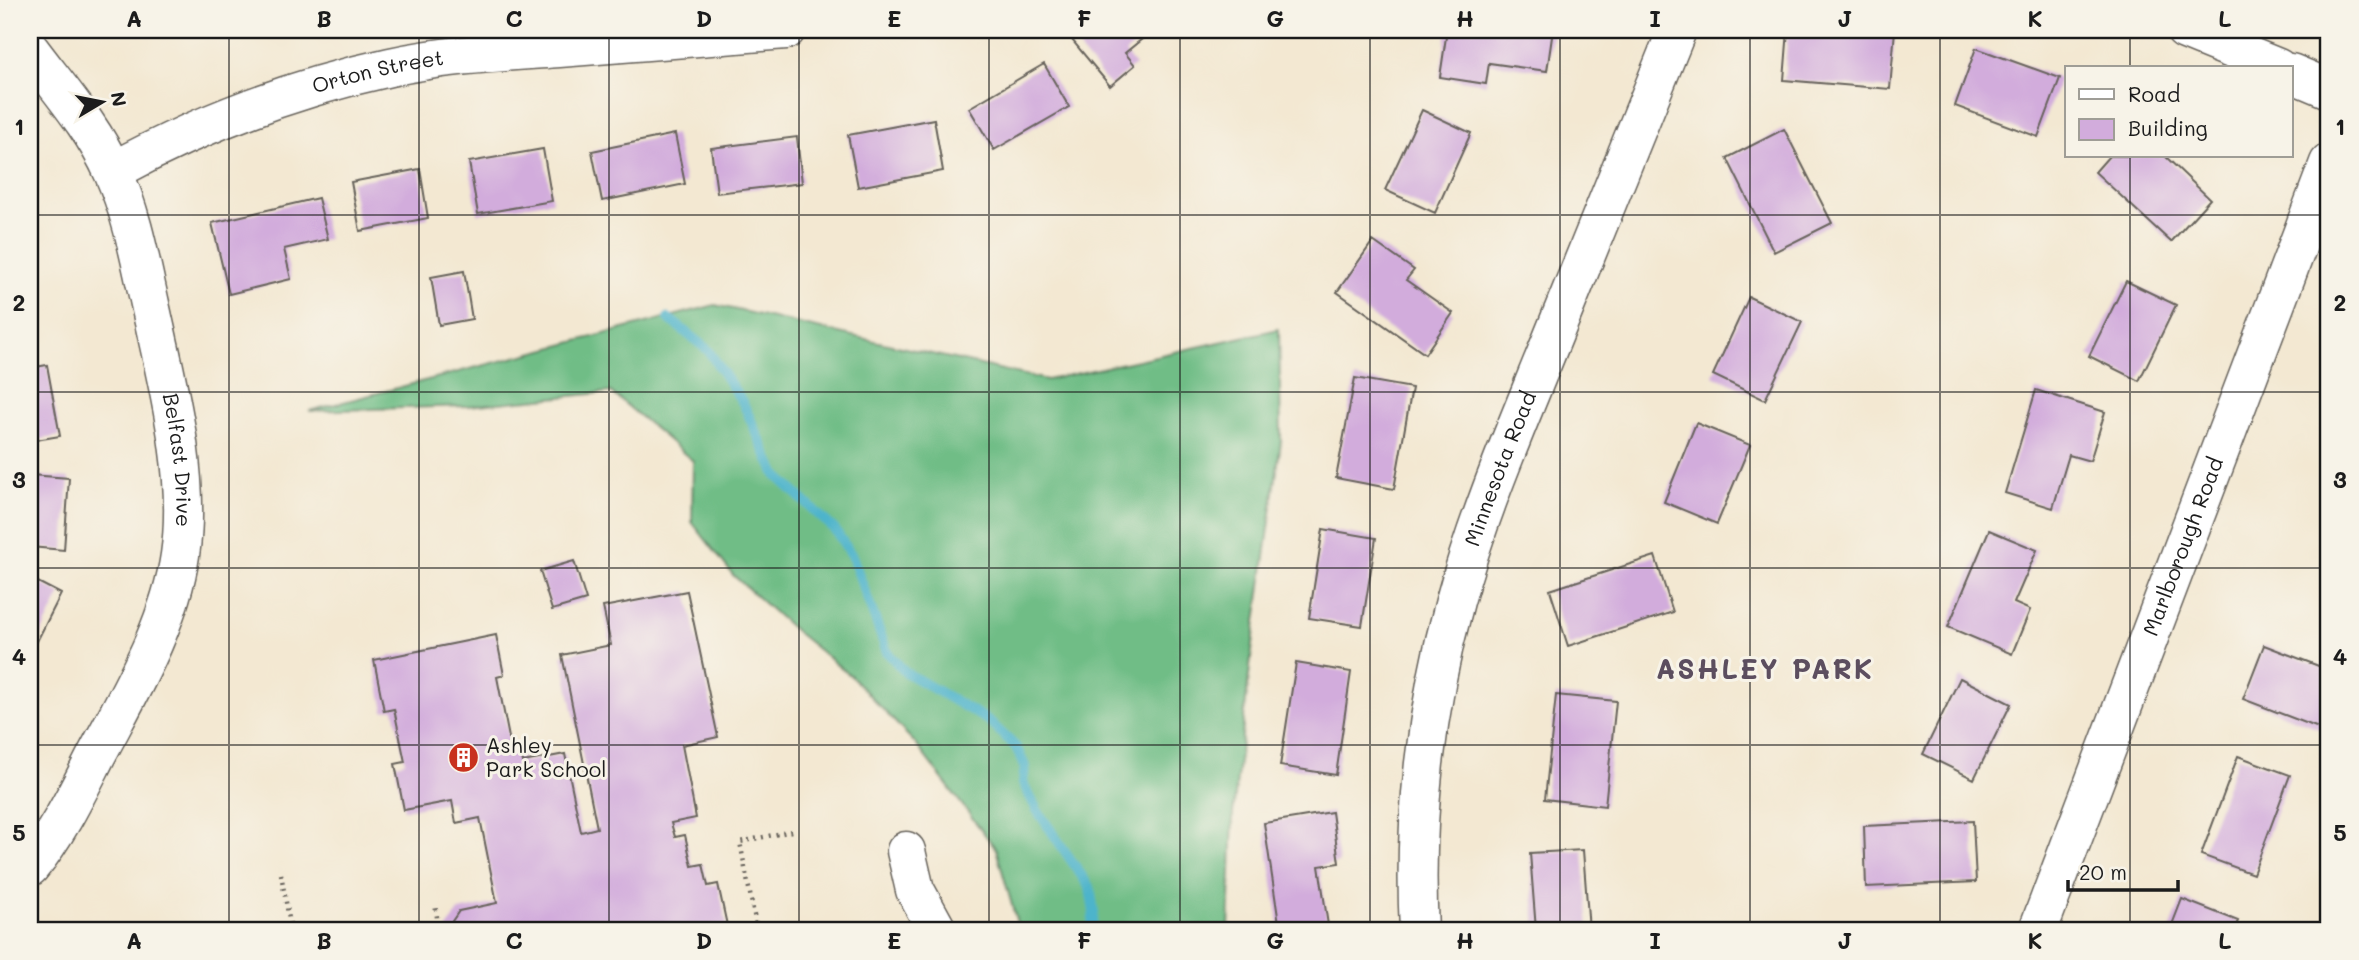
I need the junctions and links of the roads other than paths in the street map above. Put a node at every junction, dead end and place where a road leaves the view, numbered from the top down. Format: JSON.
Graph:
{"nodes":[{"id":1,"x":786,"y":30,"type":"edge"},
{"id":2,"x":1677,"y":30,"type":"edge"},
{"id":3,"x":2185,"y":30,"type":"edge"},
{"id":4,"x":30,"y":50,"type":"edge"},
{"id":5,"x":2273,"y":66,"type":"edge"},
{"id":6,"x":2292,"y":73,"type":"edge"},
{"id":7,"x":2329,"y":89,"type":"edge"},
{"id":8,"x":2329,"y":163,"type":"edge"},
{"id":9,"x":113,"y":171,"type":"junction"},
{"id":10,"x":906,"y":851,"type":"dead end"},
{"id":11,"x":30,"y":867,"type":"edge"},
{"id":12,"x":937,"y":930,"type":"edge"},
{"id":13,"x":1419,"y":930,"type":"edge"},
{"id":14,"x":2038,"y":930,"type":"edge"}],
"edges":[{"from":1,"to":9,"type":"street","name":"Orton Street"},
{"from":2,"to":13,"type":"street","name":"Minnesota Road"},
{"from":3,"to":5,"type":"street"},
{"from":4,"to":9,"type":"street","name":"Belfast Drive"},
{"from":6,"to":7,"type":"street"},
{"from":8,"to":14,"type":"street","name":"Marlborough Road"},
{"from":9,"to":11,"type":"street","name":"Belfast Drive"},
{"from":10,"to":12,"type":"street"}]}
